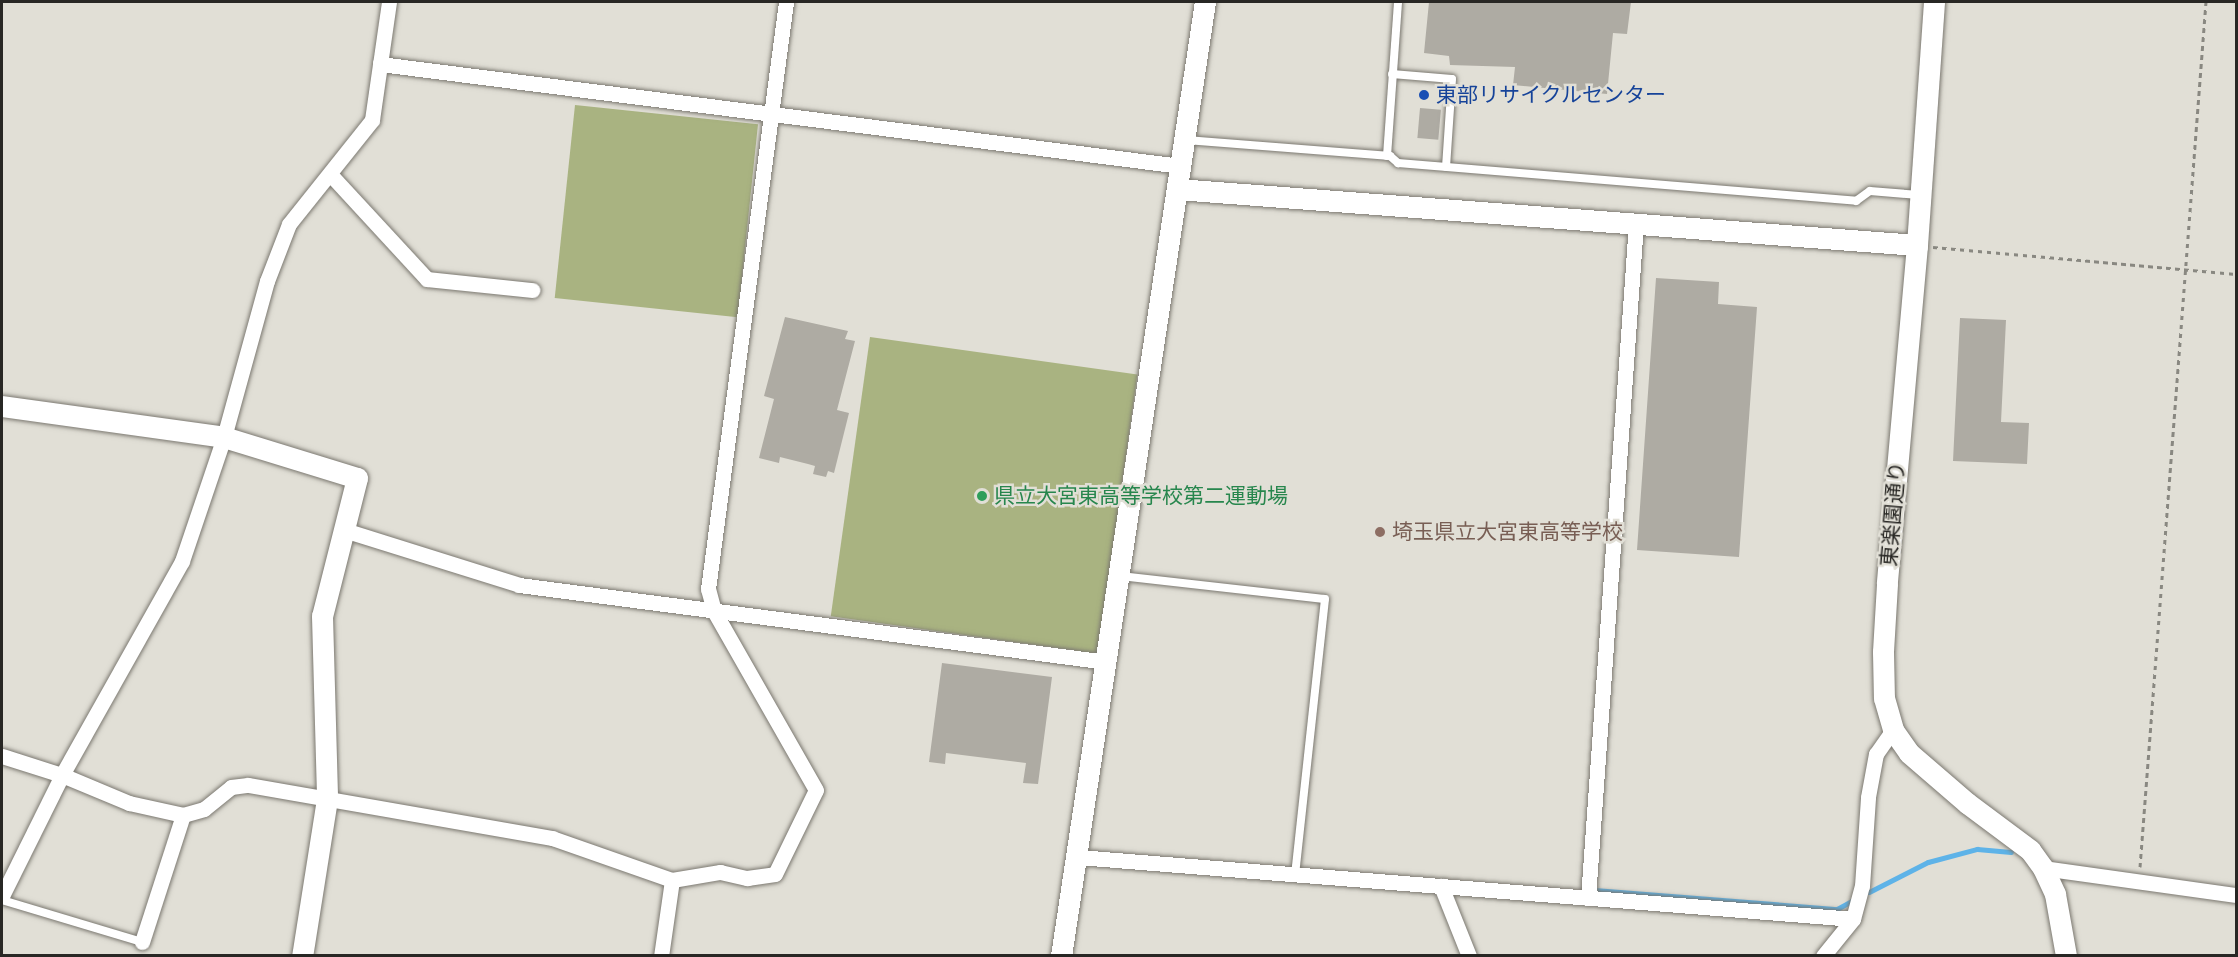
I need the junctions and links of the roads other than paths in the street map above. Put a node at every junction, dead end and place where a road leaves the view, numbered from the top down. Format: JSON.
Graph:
{"nodes":[{"id":1,"x":389,"y":2,"type":"edge"},
{"id":2,"x":786,"y":2,"type":"edge"},
{"id":3,"x":1205,"y":2,"type":"edge"},
{"id":4,"x":1398,"y":2,"type":"edge"},
{"id":5,"x":1934,"y":2,"type":"edge"},
{"id":6,"x":380,"y":64,"type":"junction"},
{"id":7,"x":1392,"y":74,"type":"junction"},
{"id":8,"x":772,"y":114,"type":"junction"},
{"id":9,"x":1185,"y":140,"type":"junction"},
{"id":10,"x":1386,"y":156,"type":"junction"},
{"id":11,"x":1181,"y":166,"type":"junction"},
{"id":12,"x":1446,"y":167,"type":"junction"},
{"id":13,"x":330,"y":174,"type":"junction"},
{"id":14,"x":1177,"y":189,"type":"junction"},
{"id":15,"x":1920,"y":196,"type":"junction"},
{"id":16,"x":1636,"y":224,"type":"junction"},
{"id":17,"x":1917,"y":245,"type":"junction"},
{"id":18,"x":532,"y":290,"type":"dead end"},
{"id":19,"x":2,"y":406,"type":"edge"},
{"id":20,"x":224,"y":436,"type":"junction"},
{"id":21,"x":344,"y":530,"type":"junction"},
{"id":22,"x":1120,"y":576,"type":"junction"},
{"id":23,"x":714,"y":611,"type":"junction"},
{"id":24,"x":1107,"y":662,"type":"junction"},
{"id":25,"x":1893,"y":730,"type":"junction"},
{"id":26,"x":2,"y":756,"type":"edge"},
{"id":27,"x":62,"y":775,"type":"junction"},
{"id":28,"x":327,"y":799,"type":"junction"},
{"id":29,"x":183,"y":815,"type":"junction"},
{"id":30,"x":1078,"y":857,"type":"junction"},
{"id":31,"x":2043,"y":868,"type":"junction"},
{"id":32,"x":1295,"y":875,"type":"junction"},
{"id":33,"x":672,"y":880,"type":"junction"},
{"id":34,"x":1441,"y":886,"type":"junction"},
{"id":35,"x":2236,"y":895,"type":"edge"},
{"id":36,"x":2,"y":898,"type":"edge"},
{"id":37,"x":1588,"y":898,"type":"junction"},
{"id":38,"x":1853,"y":919,"type":"junction"},
{"id":39,"x":142,"y":942,"type":"joint"},
{"id":40,"x":302,"y":956,"type":"edge"},
{"id":41,"x":661,"y":956,"type":"edge"},
{"id":42,"x":1061,"y":956,"type":"edge"},
{"id":43,"x":1470,"y":956,"type":"edge"},
{"id":44,"x":1823,"y":956,"type":"edge"},
{"id":45,"x":2066,"y":956,"type":"edge"}],
"edges":[{"from":1,"to":6,"type":"street"},
{"from":2,"to":8,"type":"street"},
{"from":3,"to":9,"type":"street"},
{"from":4,"to":7,"type":"lane"},
{"from":5,"to":15,"type":"street","name":"東楽園通り"},
{"from":6,"to":8,"type":"street"},
{"from":6,"to":13,"type":"street"},
{"from":7,"to":10,"type":"lane"},
{"from":7,"to":12,"type":"lane"},
{"from":8,"to":11,"type":"street"},
{"from":8,"to":23,"type":"street"},
{"from":9,"to":10,"type":"lane"},
{"from":9,"to":11,"type":"street"},
{"from":10,"to":12,"type":"lane"},
{"from":11,"to":14,"type":"street"},
{"from":12,"to":15,"type":"lane"},
{"from":13,"to":18,"type":"street"},
{"from":13,"to":20,"type":"street"},
{"from":14,"to":16,"type":"street"},
{"from":14,"to":22,"type":"street"},
{"from":15,"to":17,"type":"street","name":"東楽園通り"},
{"from":16,"to":17,"type":"street"},
{"from":16,"to":37,"type":"street"},
{"from":17,"to":25,"type":"street","name":"東楽園通り"},
{"from":19,"to":20,"type":"street"},
{"from":20,"to":21,"type":"street"},
{"from":20,"to":27,"type":"street"},
{"from":21,"to":23,"type":"street"},
{"from":21,"to":28,"type":"street"},
{"from":22,"to":24,"type":"street"},
{"from":22,"to":32,"type":"lane"},
{"from":23,"to":24,"type":"street"},
{"from":23,"to":33,"type":"street"},
{"from":24,"to":30,"type":"street"},
{"from":25,"to":31,"type":"street","name":"東楽園通り"},
{"from":25,"to":38,"type":"street"},
{"from":26,"to":27,"type":"street"},
{"from":27,"to":29,"type":"street"},
{"from":27,"to":36,"type":"street"},
{"from":28,"to":29,"type":"street"},
{"from":28,"to":33,"type":"street"},
{"from":28,"to":40,"type":"street"},
{"from":29,"to":39,"type":"street"},
{"from":30,"to":32,"type":"street"},
{"from":30,"to":42,"type":"street"},
{"from":31,"to":35,"type":"street"},
{"from":31,"to":45,"type":"street","name":"東楽園通り"},
{"from":32,"to":34,"type":"street"},
{"from":33,"to":41,"type":"street"},
{"from":34,"to":37,"type":"street"},
{"from":34,"to":43,"type":"street"},
{"from":36,"to":39,"type":"lane"},
{"from":37,"to":38,"type":"street"},
{"from":38,"to":44,"type":"street"}]}
